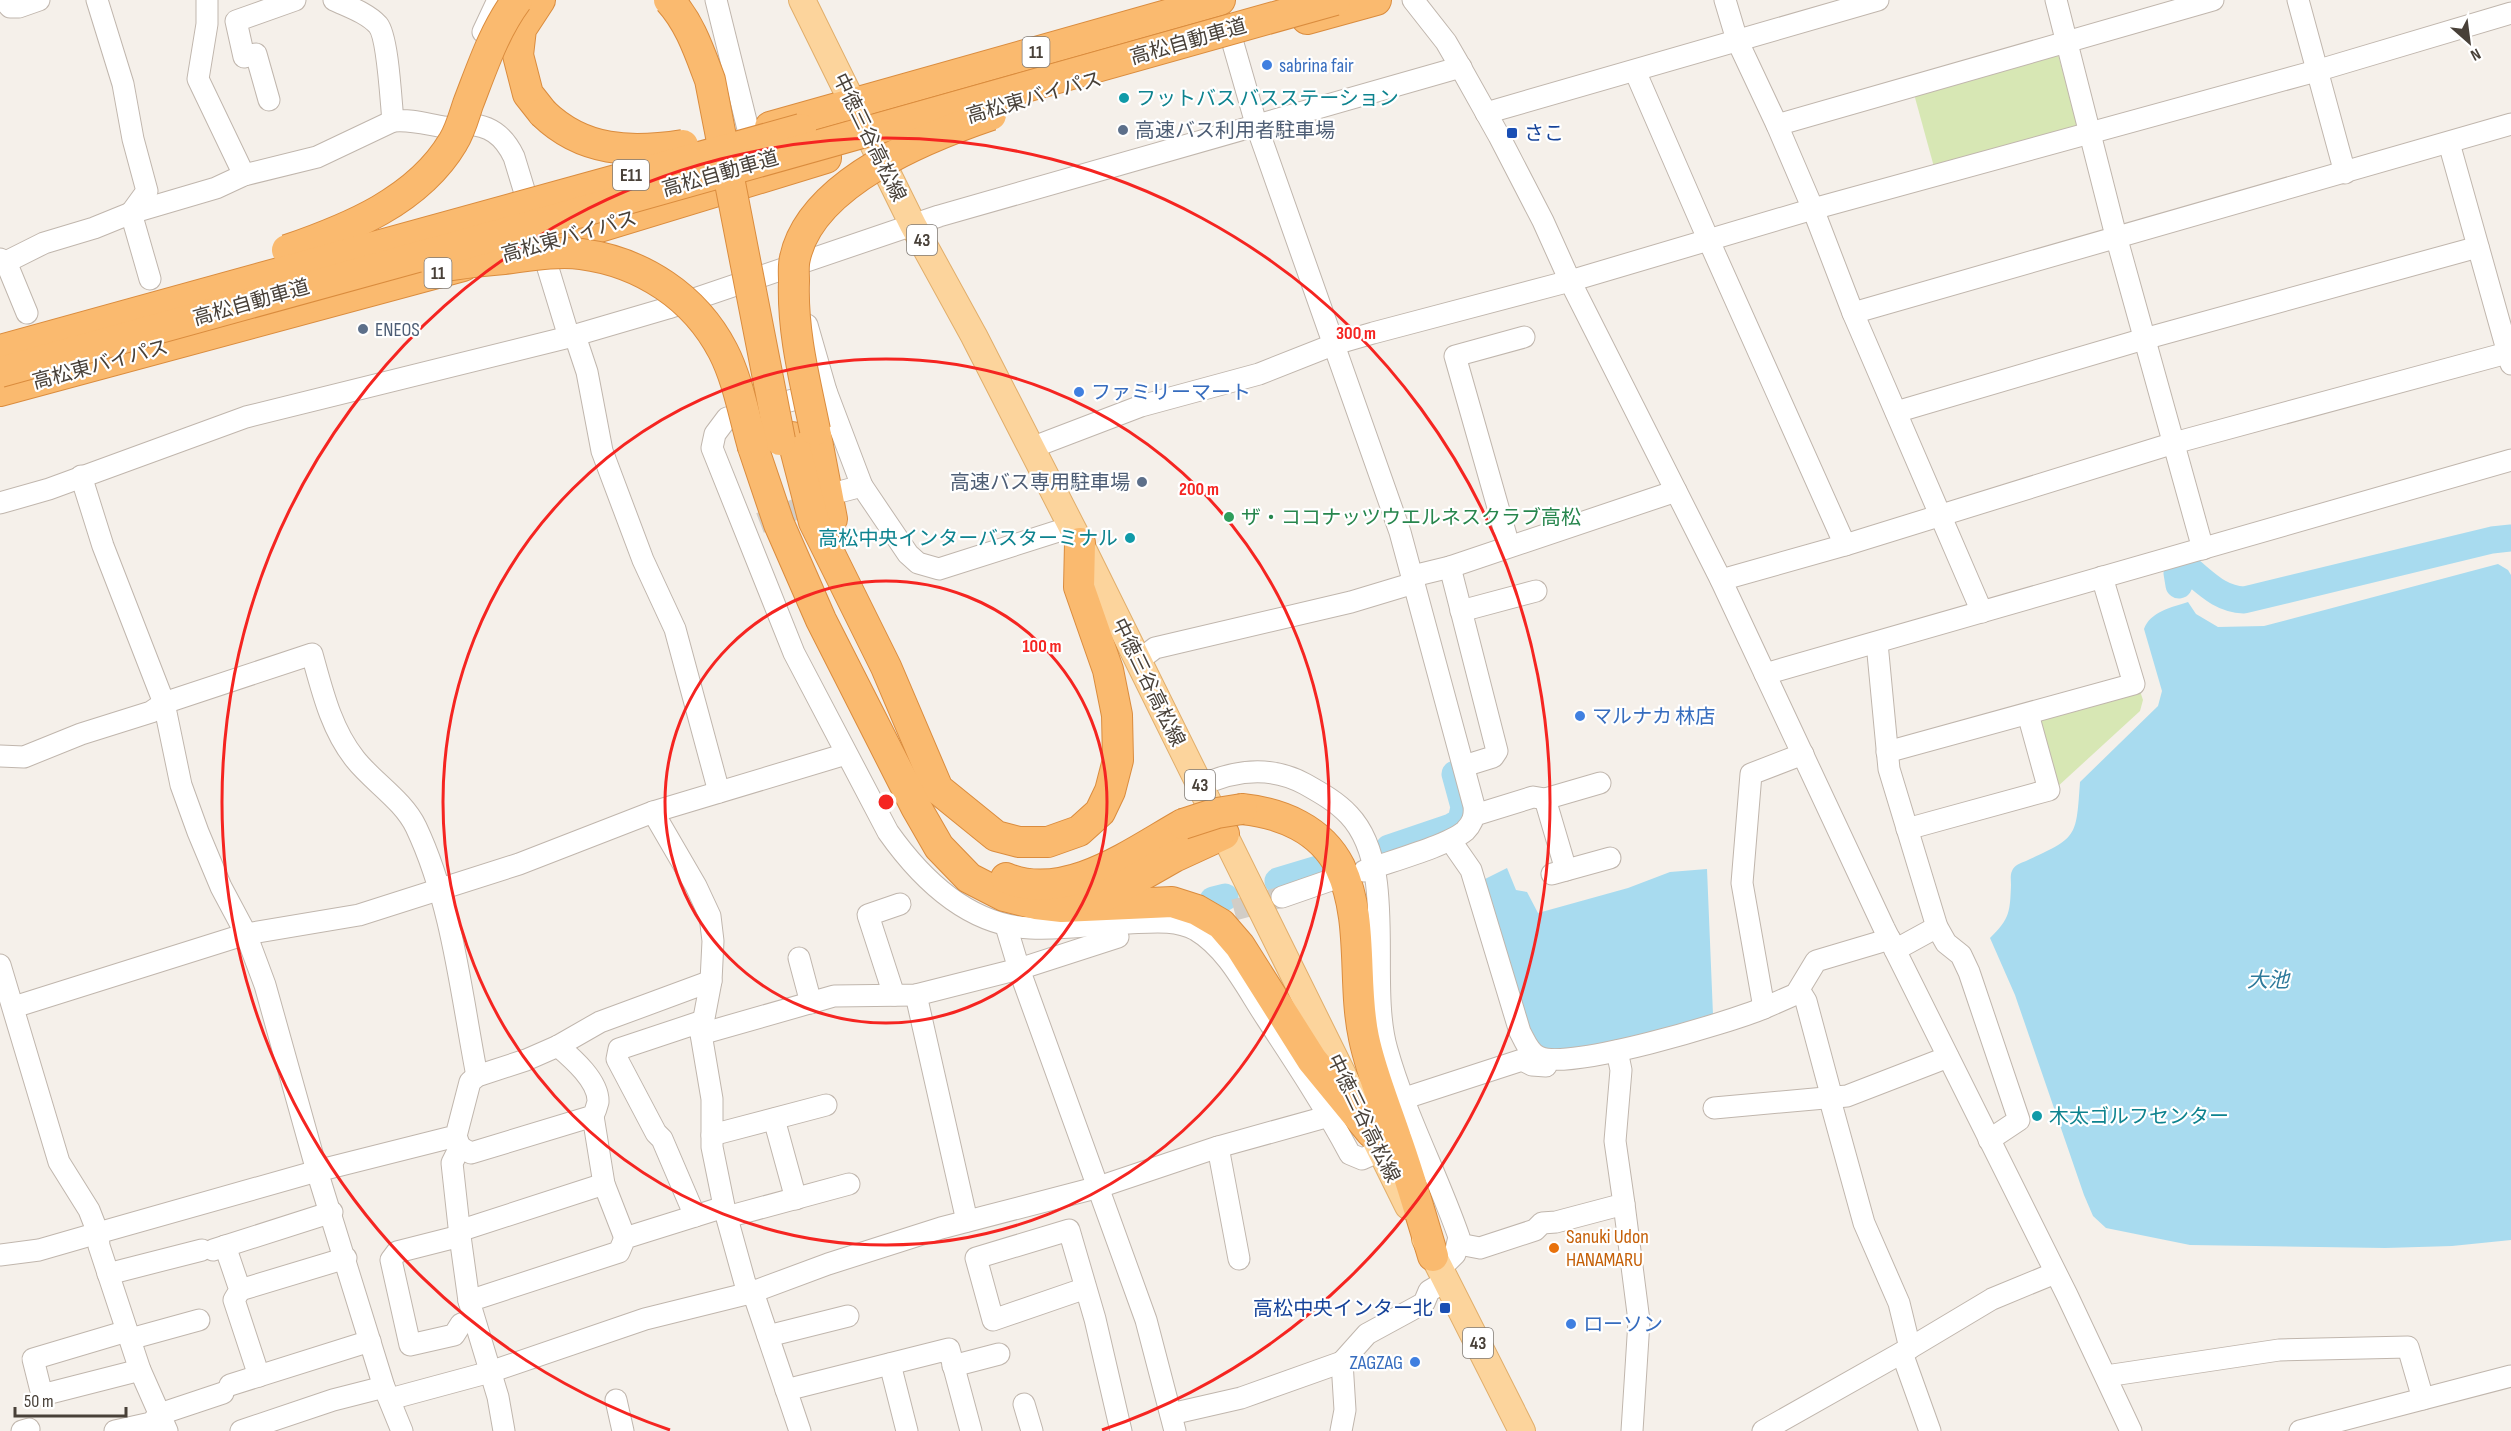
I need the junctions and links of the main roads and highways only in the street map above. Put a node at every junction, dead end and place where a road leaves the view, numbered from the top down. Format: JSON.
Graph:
{"nodes":[{"id":1,"x":517,"y":0,"type":"edge"},
{"id":2,"x":540,"y":0,"type":"edge"},
{"id":3,"x":669,"y":0,"type":"edge"},
{"id":4,"x":696,"y":0,"type":"edge"},
{"id":5,"x":802,"y":0,"type":"edge"},
{"id":6,"x":1220,"y":0,"type":"edge"},
{"id":7,"x":1262,"y":0,"type":"edge"},
{"id":8,"x":1335,"y":0,"type":"edge"},
{"id":9,"x":1376,"y":0,"type":"edge"},
{"id":10,"x":1295,"y":11,"type":"junction"},
{"id":11,"x":854,"y":104,"type":"junction"},
{"id":12,"x":873,"y":143,"type":"junction"},
{"id":13,"x":716,"y":151,"type":"junction"},
{"id":14,"x":347,"y":275,"type":"junction"},
{"id":15,"x":28,"y":327,"type":"junction"},
{"id":16,"x":0,"y":338,"type":"edge"},
{"id":17,"x":0,"y":350,"type":"edge"},
{"id":18,"x":0,"y":372,"type":"edge"},
{"id":19,"x":0,"y":391,"type":"edge"},
{"id":20,"x":785,"y":439,"type":"junction"},
{"id":21,"x":1076,"y":535,"type":"junction"},
{"id":22,"x":938,"y":789,"type":"junction"},
{"id":23,"x":1224,"y":834,"type":"junction"},
{"id":24,"x":1086,"y":907,"type":"junction"},
{"id":25,"x":1376,"y":1142,"type":"junction"},
{"id":26,"x":1445,"y":1262,"type":"junction"},
{"id":27,"x":1522,"y":1431,"type":"edge"}],
"edges":[{"from":1,"to":15,"type":"highway","bridge":true},
{"from":2,"to":13,"type":"highway","bridge":true},
{"from":3,"to":20,"type":"highway","bridge":true},
{"from":4,"to":20,"type":"highway","bridge":true},
{"from":5,"to":11,"type":"main road","name":"中徳三谷高松線","number":"43"},
{"from":6,"to":11,"type":"highway","number":"11"},
{"from":7,"to":13,"type":"highway","name":"高松自動車道","number":"E11","bridge":true},
{"from":8,"to":10,"type":"highway","name":"高松自動車道","number":"E11","bridge":true},
{"from":9,"to":12,"type":"highway","name":"高松東バイパス","number":"11"},
{"from":10,"to":14,"type":"highway","name":"高松自動車道","number":"E11","bridge":true},
{"from":10,"to":20,"type":"highway","bridge":true},
{"from":11,"to":12,"type":"main road","name":"中徳三谷高松線","number":"43"},
{"from":11,"to":16,"type":"highway","number":"11"},
{"from":12,"to":19,"type":"highway","name":"高松東バイパス","number":"11"},
{"from":12,"to":21,"type":"main road","name":"中徳三谷高松線","number":"43"},
{"from":13,"to":15,"type":"highway","name":"高松自動車道","number":"E11","bridge":true},
{"from":14,"to":18,"type":"highway","name":"高松自動車道","number":"E11","bridge":true},
{"from":14,"to":20,"type":"highway","bridge":true},
{"from":15,"to":17,"type":"highway","name":"高松自動車道","number":"E11","bridge":true},
{"from":20,"to":22,"type":"highway"},
{"from":20,"to":24,"type":"highway"},
{"from":21,"to":22,"type":"highway"},
{"from":21,"to":23,"type":"main road","name":"中徳三谷高松線","number":"43"},
{"from":22,"to":26,"type":"highway","bridge":true},
{"from":23,"to":24,"type":"highway"},
{"from":23,"to":25,"type":"main road","name":"中徳三谷高松線","number":"43"},
{"from":24,"to":25,"type":"highway"},
{"from":25,"to":26,"type":"main road","name":"中徳三谷高松線","number":"43"},
{"from":26,"to":27,"type":"main road","name":"中徳三谷高松線","number":"43"}]}
